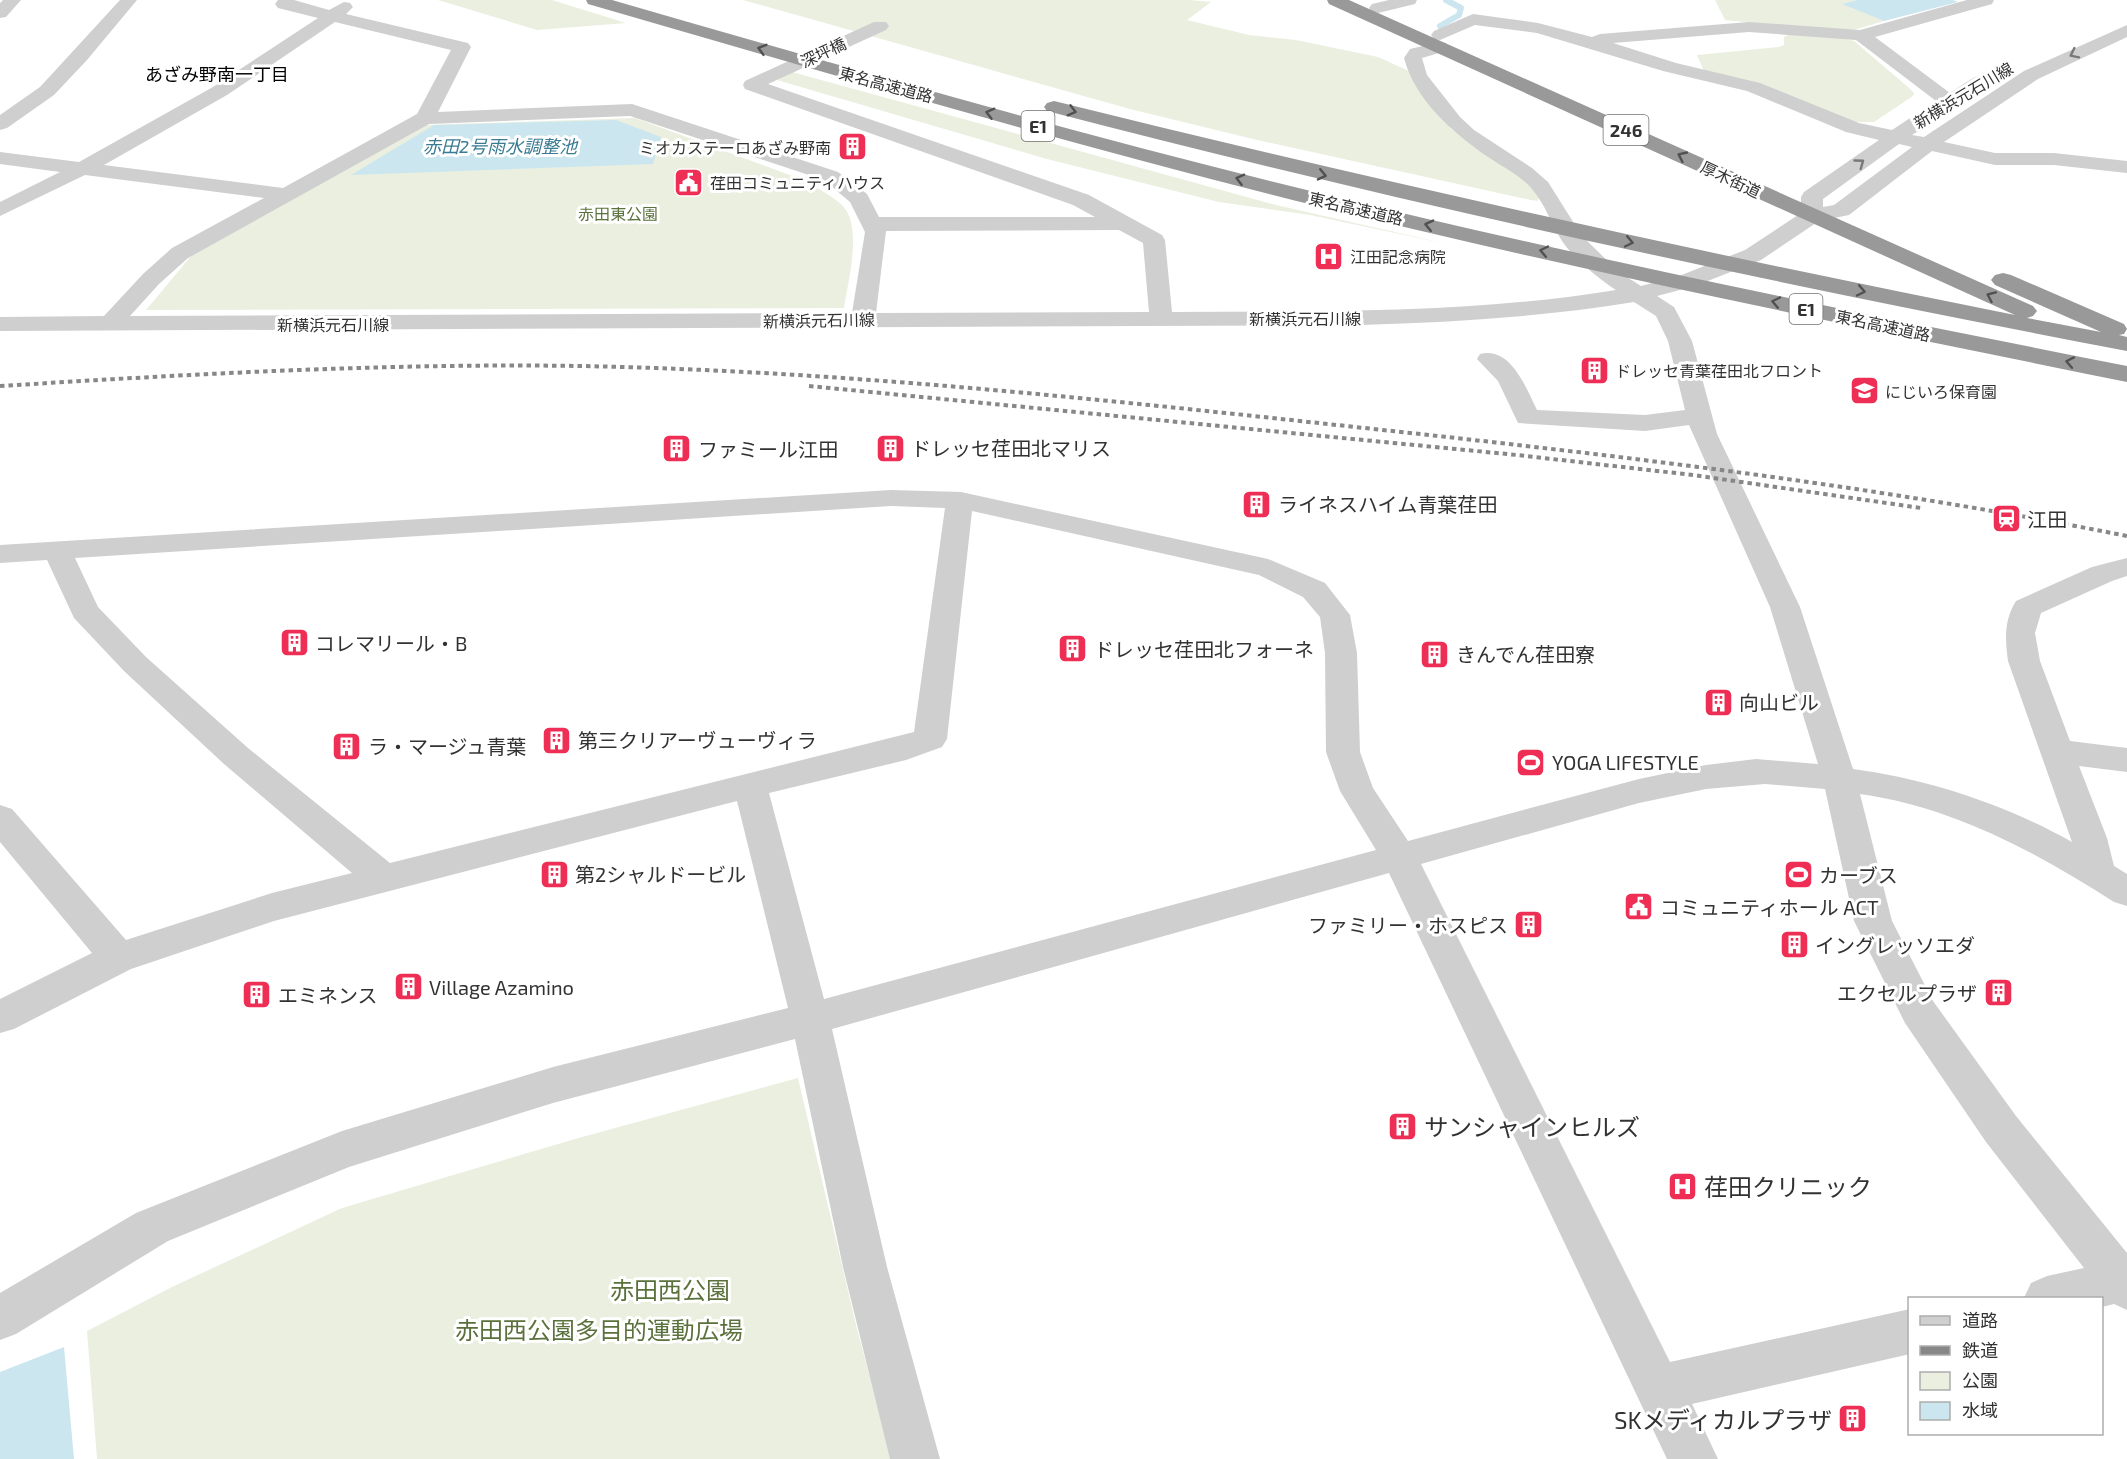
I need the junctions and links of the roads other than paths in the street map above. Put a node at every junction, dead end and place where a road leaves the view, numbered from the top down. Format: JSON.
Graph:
{"nodes":[{"id":1,"x":13,"y":0,"type":"edge"},
{"id":2,"x":129,"y":0,"type":"edge"},
{"id":3,"x":286,"y":0,"type":"edge"},
{"id":4,"x":353,"y":0,"type":"edge"},
{"id":5,"x":594,"y":0,"type":"edge"},
{"id":6,"x":1335,"y":0,"type":"edge"},
{"id":7,"x":1361,"y":0,"type":"edge"},
{"id":8,"x":1409,"y":0,"type":"edge"},
{"id":9,"x":1986,"y":0,"type":"edge"},
{"id":10,"x":1378,"y":8,"type":"junction"},
{"id":11,"x":0,"y":13,"type":"edge"},
{"id":12,"x":2127,"y":14,"type":"edge"},
{"id":13,"x":331,"y":16,"type":"junction"},
{"id":14,"x":880,"y":26,"type":"dead end"},
{"id":15,"x":2127,"y":30,"type":"edge"},
{"id":16,"x":1861,"y":35,"type":"junction"},
{"id":17,"x":1430,"y":36,"type":"junction"},
{"id":18,"x":1587,"y":40,"type":"junction"},
{"id":19,"x":810,"y":41,"type":"dead end"},
{"id":20,"x":856,"y":54,"type":"dead end"},
{"id":21,"x":1948,"y":100,"type":"junction"},
{"id":22,"x":1040,"y":103,"type":"dead end"},
{"id":23,"x":425,"y":118,"type":"junction"},
{"id":24,"x":0,"y":124,"type":"edge"},
{"id":25,"x":0,"y":158,"type":"edge"},
{"id":26,"x":2127,"y":167,"type":"edge"},
{"id":27,"x":82,"y":169,"type":"junction"},
{"id":28,"x":283,"y":194,"type":"junction"},
{"id":29,"x":1812,"y":206,"type":"junction"},
{"id":30,"x":0,"y":210,"type":"edge"},
{"id":31,"x":1841,"y":210,"type":"junction"},
{"id":32,"x":1123,"y":223,"type":"junction"},
{"id":33,"x":873,"y":224,"type":"junction"},
{"id":34,"x":1637,"y":294,"type":"junction"},
{"id":35,"x":1161,"y":318,"type":"junction"},
{"id":36,"x":864,"y":320,"type":"junction"},
{"id":37,"x":0,"y":324,"type":"edge"},
{"id":38,"x":110,"y":324,"type":"junction"},
{"id":39,"x":2127,"y":334,"type":"edge"},
{"id":40,"x":2127,"y":344,"type":"edge"},
{"id":41,"x":2127,"y":356,"type":"edge"},
{"id":42,"x":1490,"y":359,"type":"dead end"},
{"id":43,"x":2127,"y":374,"type":"edge"},
{"id":44,"x":1699,"y":416,"type":"junction"},
{"id":45,"x":961,"y":500,"type":"junction"},
{"id":46,"x":57,"y":550,"type":"junction"},
{"id":47,"x":0,"y":554,"type":"edge"},
{"id":48,"x":2127,"y":567,"type":"edge"},
{"id":49,"x":2057,"y":751,"type":"junction"},
{"id":50,"x":2127,"y":760,"type":"edge"},
{"id":51,"x":1839,"y":778,"type":"junction"},
{"id":52,"x":750,"y":785,"type":"junction"},
{"id":53,"x":0,"y":818,"type":"edge"},
{"id":54,"x":1400,"y":858,"type":"junction"},
{"id":55,"x":2098,"y":873,"type":"junction"},
{"id":56,"x":382,"y":877,"type":"junction"},
{"id":57,"x":2127,"y":892,"type":"edge"},
{"id":58,"x":118,"y":958,"type":"junction"},
{"id":59,"x":0,"y":1017,"type":"edge"},
{"id":60,"x":810,"y":1019,"type":"junction"},
{"id":61,"x":2125,"y":1283,"type":"edge"},
{"id":62,"x":2058,"y":1297,"type":"edge"},
{"id":63,"x":0,"y":1318,"type":"edge"},
{"id":64,"x":1908,"y":1331,"type":"edge"},
{"id":65,"x":1659,"y":1388,"type":"junction"},
{"id":66,"x":915,"y":1459,"type":"edge"},
{"id":67,"x":1693,"y":1459,"type":"edge"}],
"edges":[{"from":1,"to":11,"type":"street"},
{"from":2,"to":24,"type":"street"},
{"from":3,"to":13,"type":"street"},
{"from":4,"to":13,"type":"street"},
{"from":43,"to":5,"type":"highway","name":"東名高速道路","number":"E1","one_way":true},
{"from":6,"to":17,"type":"highway","name":"厚木街道","number":"246"},
{"from":7,"to":10,"type":"highway","name":"厚木街道","number":"246"},
{"from":8,"to":10,"type":"street"},
{"from":9,"to":16,"type":"street"},
{"from":10,"to":17,"type":"highway","name":"厚木街道","number":"246"},
{"from":12,"to":21,"type":"street","name":"新横浜元石川線"},
{"from":13,"to":23,"type":"street"},
{"from":13,"to":27,"type":"street"},
{"from":14,"to":32,"type":"street","name":"深坪橋"},
{"from":15,"to":31,"type":"street","name":"新横浜元石川線","one_way":true},
{"from":16,"to":18,"type":"street"},
{"from":16,"to":21,"type":"street"},
{"from":17,"to":18,"type":"street"},
{"from":17,"to":29,"type":"highway","name":"厚木街道","number":"246"},
{"from":17,"to":34,"type":"street"},
{"from":18,"to":26,"type":"street"},
{"from":19,"to":20,"type":"highway","name":"東名高速道路"},
{"from":29,"to":21,"type":"street","name":"新横浜元石川線","one_way":true},
{"from":22,"to":40,"type":"highway","name":"東名高速道路","number":"E1","one_way":true},
{"from":23,"to":28,"type":"street"},
{"from":23,"to":33,"type":"street"},
{"from":25,"to":27,"type":"street"},
{"from":27,"to":28,"type":"street"},
{"from":27,"to":30,"type":"street"},
{"from":28,"to":38,"type":"street"},
{"from":29,"to":31,"type":"street"},
{"from":29,"to":34,"type":"street","name":"新横浜元石川線"},
{"from":41,"to":29,"type":"highway","name":"厚木街道","number":"246","one_way":true},
{"from":31,"to":39,"type":"highway"},
{"from":32,"to":33,"type":"street"},
{"from":32,"to":35,"type":"street"},
{"from":33,"to":36,"type":"street"},
{"from":34,"to":35,"type":"street","name":"新横浜元石川線"},
{"from":34,"to":44,"type":"street"},
{"from":35,"to":36,"type":"street","name":"新横浜元石川線"},
{"from":36,"to":38,"type":"street","name":"新横浜元石川線"},
{"from":37,"to":38,"type":"street","name":"新横浜元石川線"},
{"from":42,"to":44,"type":"street"},
{"from":44,"to":51,"type":"street"},
{"from":45,"to":46,"type":"street"},
{"from":45,"to":52,"type":"street"},
{"from":45,"to":54,"type":"street"},
{"from":46,"to":47,"type":"street"},
{"from":46,"to":56,"type":"street"},
{"from":48,"to":49,"type":"street"},
{"from":49,"to":50,"type":"street"},
{"from":49,"to":55,"type":"street"},
{"from":51,"to":54,"type":"street"},
{"from":51,"to":55,"type":"street"},
{"from":51,"to":61,"type":"street"},
{"from":52,"to":56,"type":"street"},
{"from":52,"to":60,"type":"street"},
{"from":53,"to":58,"type":"street"},
{"from":54,"to":60,"type":"street"},
{"from":54,"to":65,"type":"street"},
{"from":55,"to":57,"type":"street"},
{"from":56,"to":58,"type":"street"},
{"from":58,"to":59,"type":"street"},
{"from":60,"to":63,"type":"street"},
{"from":60,"to":66,"type":"street"},
{"from":61,"to":62,"type":"street"},
{"from":64,"to":65,"type":"street"},
{"from":65,"to":67,"type":"street"}]}
